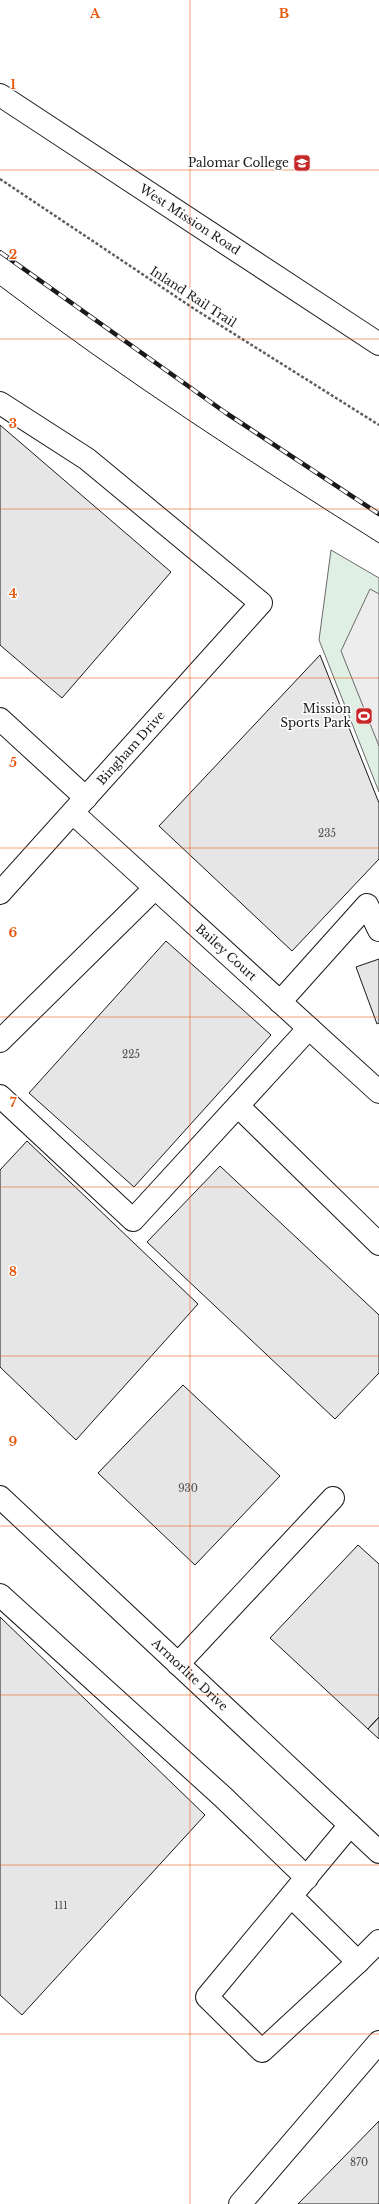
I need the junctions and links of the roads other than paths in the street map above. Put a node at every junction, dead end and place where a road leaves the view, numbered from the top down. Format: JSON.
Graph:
{"nodes":[{"id":1,"x":0,"y":95,"type":"edge"},
{"id":2,"x":379,"y":344,"type":"edge"},
{"id":3,"x":0,"y":403,"type":"edge"},
{"id":4,"x":0,"y":719,"type":"edge"},
{"id":5,"x":79,"y":806,"type":"junction"},
{"id":6,"x":5,"y":879,"type":"edge"},
{"id":7,"x":155,"y":888,"type":"junction"},
{"id":8,"x":379,"y":930,"type":"edge"},
{"id":9,"x":280,"y":1002,"type":"junction"},
{"id":10,"x":309,"y":1028,"type":"junction"},
{"id":11,"x":0,"y":1041,"type":"edge"},
{"id":12,"x":379,"y":1092,"type":"edge"},
{"id":13,"x":0,"y":1096,"type":"edge"},
{"id":14,"x":238,"y":1106,"type":"junction"},
{"id":15,"x":379,"y":1244,"type":"edge"},
{"id":16,"x":0,"y":1497,"type":"edge"},
{"id":17,"x":333,"y":1498,"type":"dead end"},
{"id":18,"x":0,"y":1596,"type":"edge"},
{"id":19,"x":178,"y":1664,"type":"junction"},
{"id":20,"x":350,"y":1825,"type":"junction"},
{"id":21,"x":379,"y":1852,"type":"edge"},
{"id":22,"x":306,"y":1878,"type":"junction"},
{"id":23,"x":291,"y":1896,"type":"junction"},
{"id":24,"x":379,"y":1941,"type":"edge"},
{"id":25,"x":358,"y":1962,"type":"junction"},
{"id":26,"x":379,"y":2042,"type":"edge"},
{"id":27,"x":240,"y":2204,"type":"edge"}],
"edges":[{"from":1,"to":2,"type":"street","name":"West Mission Road"},
{"from":3,"to":5,"type":"street","name":"Bingham Drive"},
{"from":4,"to":5,"type":"street","name":"Bailey Court"},
{"from":5,"to":6,"type":"street","name":"Bingham Drive"},
{"from":5,"to":7,"type":"street","name":"Bailey Court"},
{"from":7,"to":9,"type":"street","name":"Bailey Court"},
{"from":7,"to":11,"type":"street"},
{"from":8,"to":9,"type":"street"},
{"from":9,"to":10,"type":"street","name":"Bailey Court"},
{"from":10,"to":12,"type":"street","name":"Bailey Court"},
{"from":10,"to":14,"type":"street"},
{"from":13,"to":14,"type":"street"},
{"from":14,"to":15,"type":"street"},
{"from":16,"to":19,"type":"street","name":"Armorlite Drive"},
{"from":17,"to":19,"type":"street"},
{"from":18,"to":22,"type":"street"},
{"from":19,"to":20,"type":"street","name":"Armorlite Drive"},
{"from":20,"to":21,"type":"street","name":"Armorlite Drive"},
{"from":20,"to":22,"type":"street"},
{"from":22,"to":23,"type":"street"},
{"from":23,"to":25,"type":"street"},
{"from":23,"to":25,"type":"street"},
{"from":24,"to":25,"type":"street"},
{"from":26,"to":27,"type":"street"}]}
